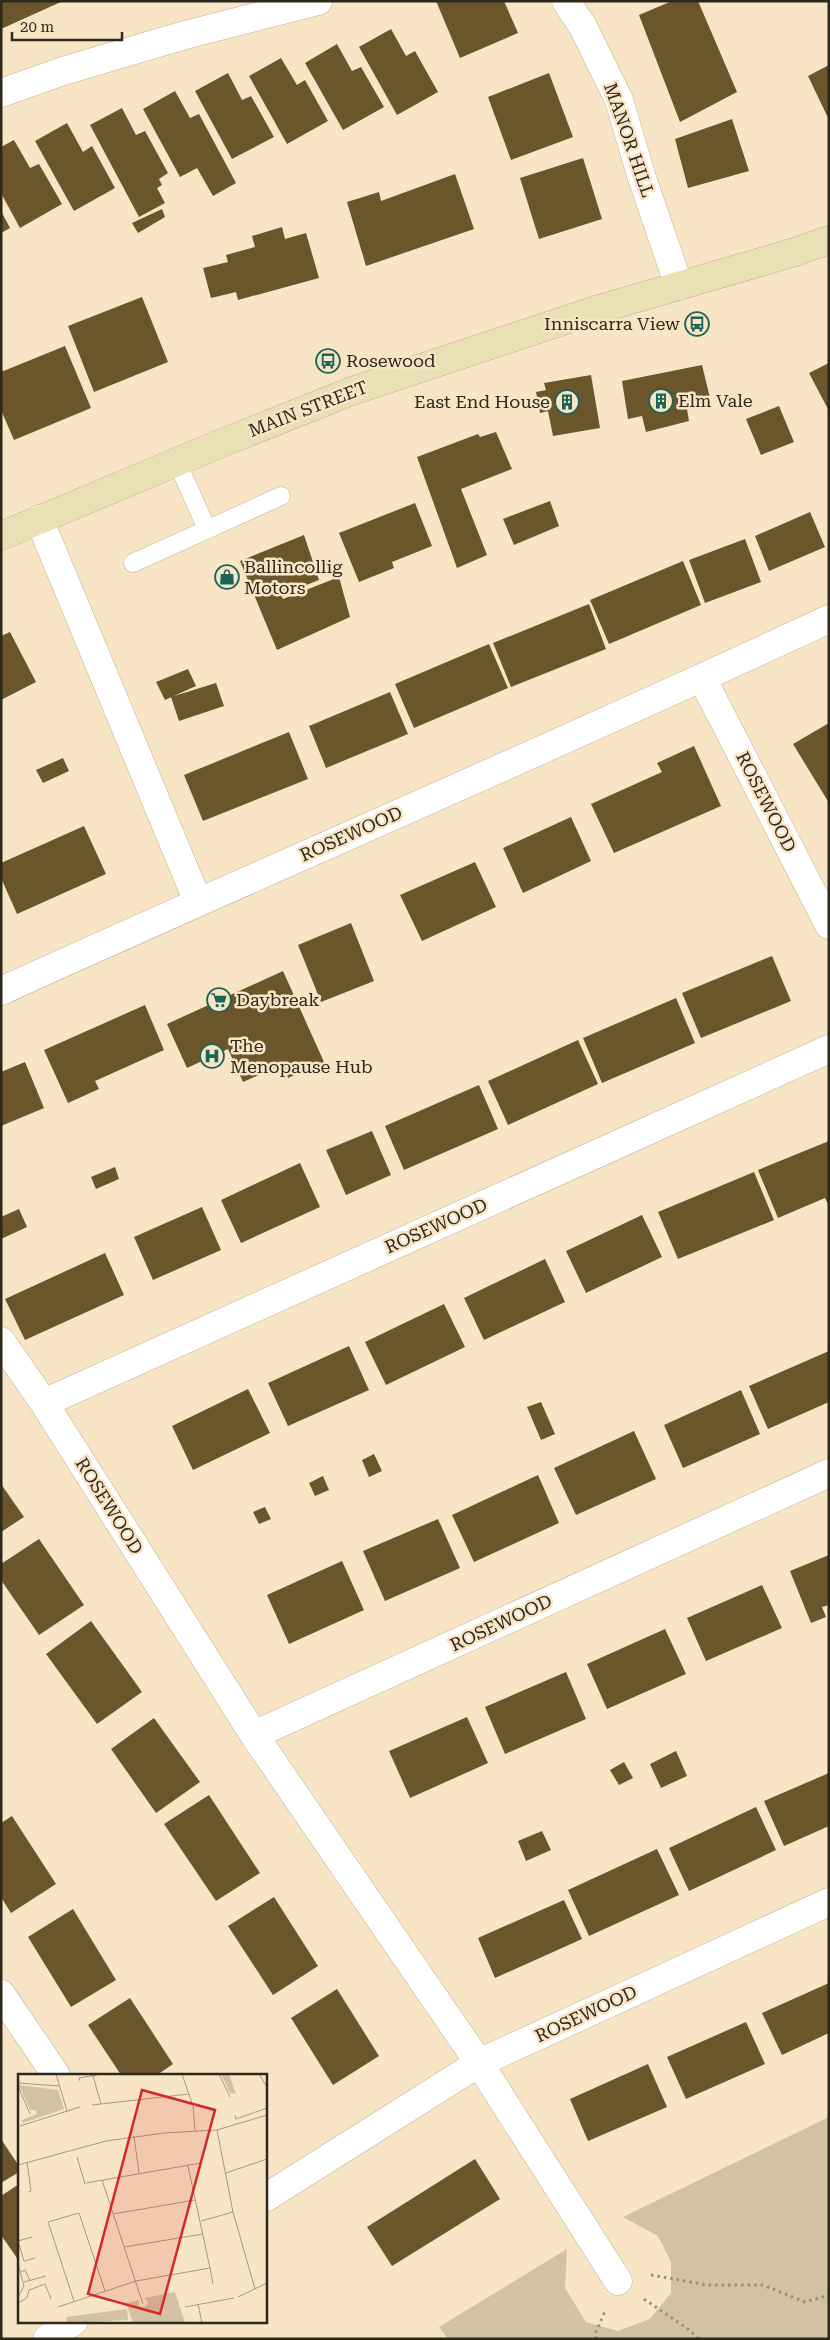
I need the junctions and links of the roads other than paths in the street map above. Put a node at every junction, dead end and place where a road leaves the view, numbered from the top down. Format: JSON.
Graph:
{"nodes":[{"id":1,"x":318,"y":1,"type":"edge"},
{"id":2,"x":566,"y":1,"type":"edge"},
{"id":3,"x":1,"y":93,"type":"edge"},
{"id":4,"x":829,"y":240,"type":"edge"},
{"id":5,"x":679,"y":286,"type":"junction"},
{"id":6,"x":177,"y":462,"type":"junction"},
{"id":7,"x":280,"y":496,"type":"dead end"},
{"id":8,"x":39,"y":519,"type":"junction"},
{"id":9,"x":207,"y":529,"type":"junction"},
{"id":10,"x":1,"y":536,"type":"edge"},
{"id":11,"x":133,"y":563,"type":"dead end"},
{"id":12,"x":829,"y":619,"type":"edge"},
{"id":13,"x":702,"y":678,"type":"junction"},
{"id":14,"x":198,"y":902,"type":"junction"},
{"id":15,"x":829,"y":925,"type":"edge"},
{"id":16,"x":1,"y":992,"type":"edge"},
{"id":17,"x":829,"y":1049,"type":"edge"},
{"id":18,"x":1,"y":1341,"type":"edge"},
{"id":19,"x":44,"y":1403,"type":"junction"},
{"id":20,"x":829,"y":1473,"type":"edge"},
{"id":21,"x":254,"y":1735,"type":"junction"},
{"id":22,"x":829,"y":1902,"type":"edge"},
{"id":23,"x":1,"y":1994,"type":"edge"},
{"id":24,"x":479,"y":2063,"type":"junction"},
{"id":25,"x":55,"y":2074,"type":"edge"},
{"id":26,"x":266,"y":2197,"type":"edge"},
{"id":27,"x":618,"y":2281,"type":"road end"},
{"id":28,"x":72,"y":2322,"type":"edge"},
{"id":29,"x":47,"y":2339,"type":"edge"}],
"edges":[{"from":1,"to":3,"type":"street"},
{"from":2,"to":5,"type":"street","name":"MANOR HILL"},
{"from":4,"to":5,"type":"main road","name":"MAIN STREET"},
{"from":5,"to":6,"type":"main road","name":"MAIN STREET"},
{"from":6,"to":8,"type":"main road","name":"MAIN STREET"},
{"from":6,"to":9,"type":"lane"},
{"from":7,"to":9,"type":"lane"},
{"from":8,"to":10,"type":"main road","name":"MAIN STREET"},
{"from":8,"to":14,"type":"street"},
{"from":9,"to":11,"type":"lane"},
{"from":12,"to":13,"type":"street","name":"ROSEWOOD"},
{"from":13,"to":14,"type":"street","name":"ROSEWOOD"},
{"from":13,"to":15,"type":"street","name":"ROSEWOOD"},
{"from":14,"to":16,"type":"street","name":"ROSEWOOD"},
{"from":17,"to":19,"type":"street","name":"ROSEWOOD"},
{"from":18,"to":19,"type":"street","name":"ROSEWOOD"},
{"from":19,"to":21,"type":"street","name":"ROSEWOOD"},
{"from":20,"to":21,"type":"street","name":"ROSEWOOD"},
{"from":21,"to":24,"type":"street","name":"ROSEWOOD"},
{"from":22,"to":24,"type":"street","name":"ROSEWOOD"},
{"from":23,"to":25,"type":"street"},
{"from":24,"to":26,"type":"street","name":"ROSEWOOD"},
{"from":24,"to":27,"type":"street","name":"ROSEWOOD"},
{"from":28,"to":29,"type":"street"}]}
